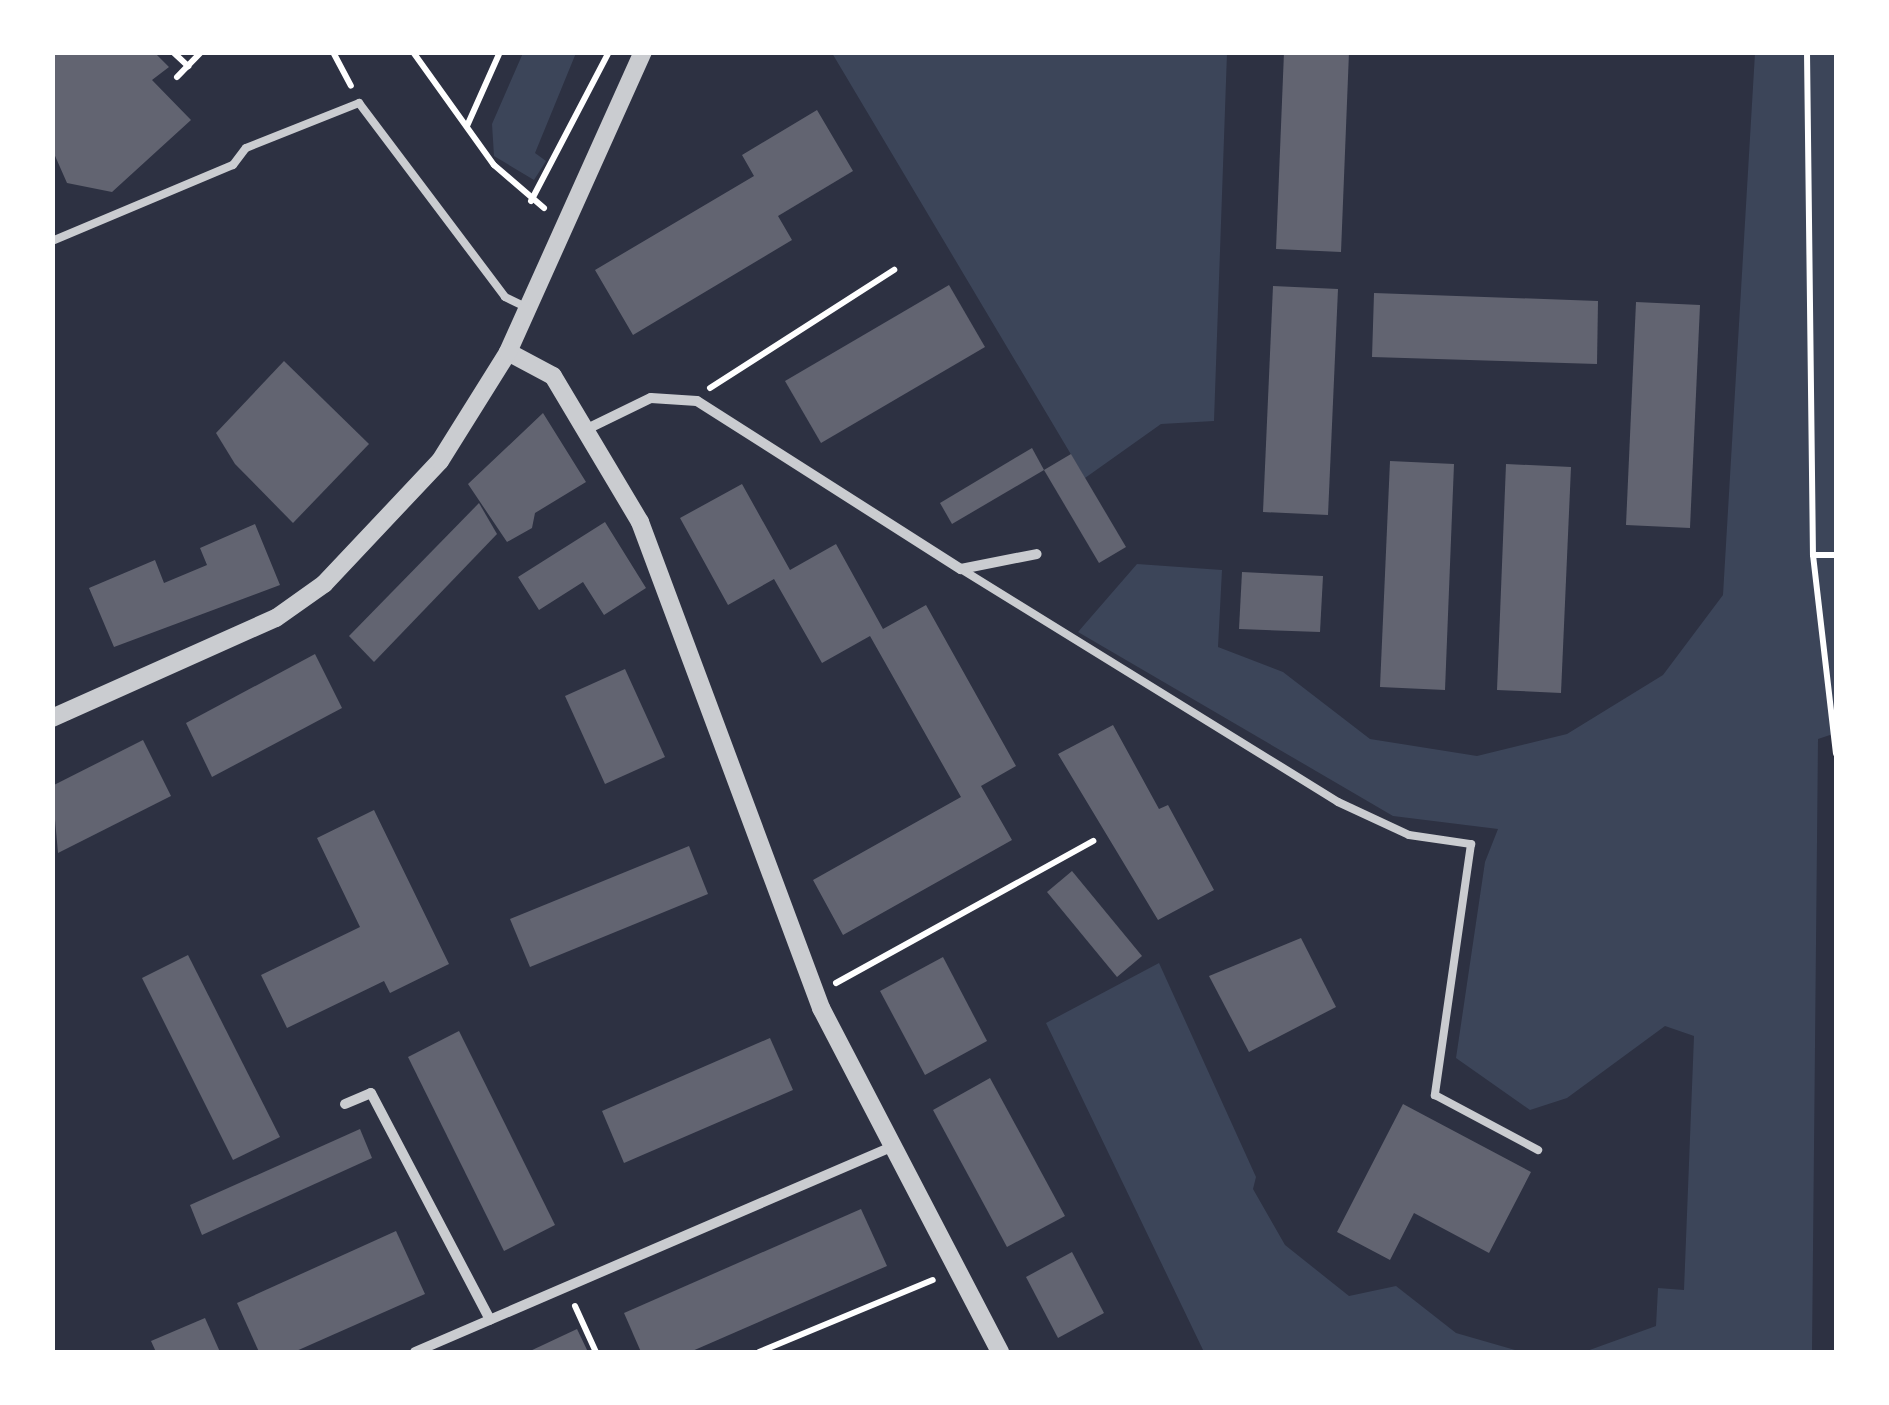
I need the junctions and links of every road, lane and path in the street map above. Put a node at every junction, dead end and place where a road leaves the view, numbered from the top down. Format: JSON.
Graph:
{"nodes":[{"id":1,"x":173,"y":52,"type":"edge"},
{"id":2,"x":201,"y":52,"type":"edge"},
{"id":3,"x":333,"y":52,"type":"edge"},
{"id":4,"x":414,"y":52,"type":"edge"},
{"id":5,"x":500,"y":52,"type":"edge"},
{"id":6,"x":608,"y":52,"type":"edge"},
{"id":7,"x":643,"y":52,"type":"edge"},
{"id":8,"x":1808,"y":52,"type":"edge"},
{"id":9,"x":188,"y":66,"type":"junction"},
{"id":10,"x":177,"y":78,"type":"dead end"},
{"id":11,"x":359,"y":102,"type":"junction"},
{"id":12,"x":467,"y":127,"type":"junction"},
{"id":13,"x":531,"y":201,"type":"junction"},
{"id":14,"x":567,"y":220,"type":"junction"},
{"id":15,"x":52,"y":241,"type":"edge"},
{"id":16,"x":894,"y":270,"type":"dead end"},
{"id":17,"x":528,"y":308,"type":"junction"},
{"id":18,"x":508,"y":352,"type":"junction"},
{"id":19,"x":698,"y":401,"type":"junction"},
{"id":20,"x":585,"y":430,"type":"junction"},
{"id":21,"x":1037,"y":554,"type":"dead end"},
{"id":22,"x":1833,"y":554,"type":"edge"},
{"id":23,"x":1813,"y":555,"type":"junction"},
{"id":24,"x":960,"y":569,"type":"junction"},
{"id":25,"x":52,"y":718,"type":"edge"},
{"id":26,"x":1836,"y":754,"type":"edge"},
{"id":27,"x":1093,"y":841,"type":"dead end"},
{"id":28,"x":816,"y":994,"type":"junction"},
{"id":29,"x":345,"y":1104,"type":"dead end"},
{"id":30,"x":889,"y":1148,"type":"junction"},
{"id":31,"x":1538,"y":1150,"type":"dead end"},
{"id":32,"x":956,"y":1270,"type":"junction"},
{"id":33,"x":566,"y":1287,"type":"junction"},
{"id":34,"x":490,"y":1320,"type":"junction"},
{"id":35,"x":415,"y":1352,"type":"edge"},
{"id":36,"x":596,"y":1352,"type":"edge"},
{"id":37,"x":759,"y":1352,"type":"edge"},
{"id":38,"x":1000,"y":1352,"type":"edge"}],
"edges":[{"from":1,"to":9,"type":"path"},
{"from":2,"to":9,"type":"path"},
{"from":3,"to":11,"type":"path"},
{"from":4,"to":12,"type":"path"},
{"from":5,"to":12,"type":"path"},
{"from":6,"to":13,"type":"path"},
{"from":7,"to":14,"type":"street"},
{"from":8,"to":23,"type":"path"},
{"from":9,"to":10,"type":"path"},
{"from":11,"to":15,"type":"lane"},
{"from":11,"to":17,"type":"lane"},
{"from":12,"to":13,"type":"path"},
{"from":13,"to":14,"type":"path"},
{"from":14,"to":17,"type":"street"},
{"from":16,"to":19,"type":"path"},
{"from":17,"to":18,"type":"street"},
{"from":18,"to":20,"type":"street"},
{"from":18,"to":25,"type":"street"},
{"from":19,"to":20,"type":"street"},
{"from":19,"to":24,"type":"street"},
{"from":20,"to":28,"type":"street"},
{"from":21,"to":24,"type":"street"},
{"from":22,"to":23,"type":"path"},
{"from":23,"to":26,"type":"path"},
{"from":24,"to":31,"type":"lane"},
{"from":27,"to":28,"type":"path"},
{"from":28,"to":30,"type":"street"},
{"from":29,"to":34,"type":"street"},
{"from":30,"to":32,"type":"street"},
{"from":30,"to":33,"type":"street"},
{"from":32,"to":37,"type":"path"},
{"from":32,"to":38,"type":"street"},
{"from":33,"to":34,"type":"street"},
{"from":33,"to":36,"type":"path"},
{"from":34,"to":35,"type":"street"}]}
